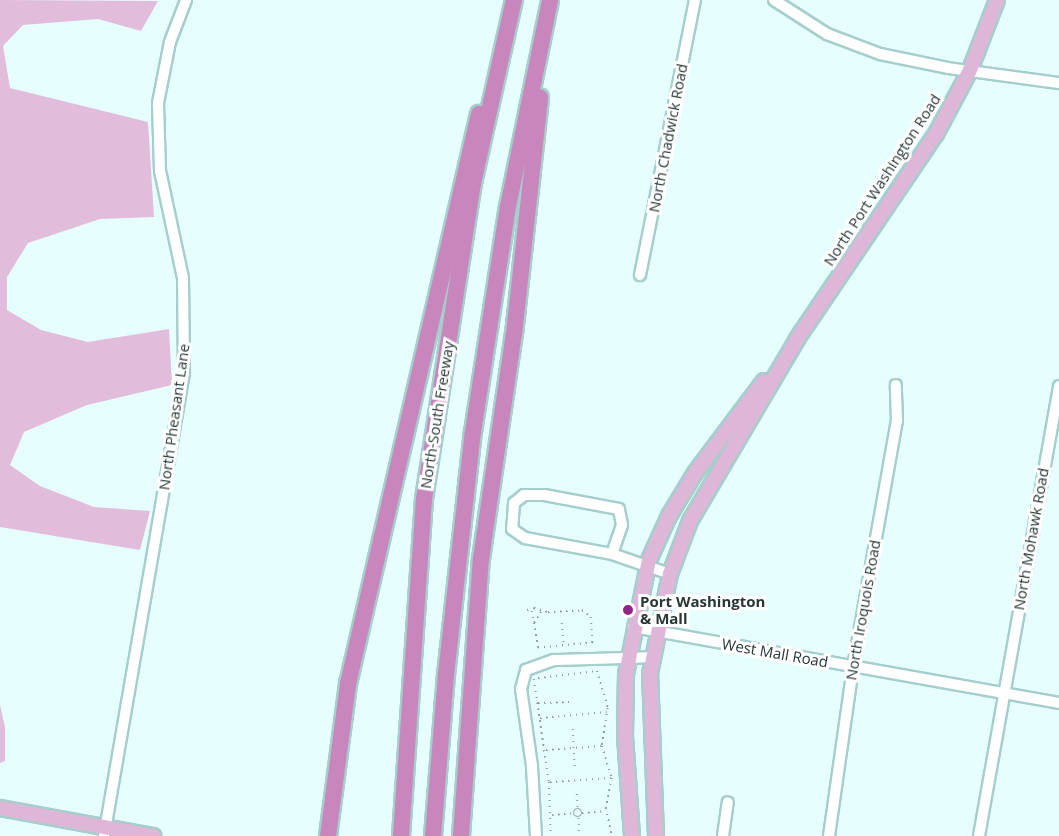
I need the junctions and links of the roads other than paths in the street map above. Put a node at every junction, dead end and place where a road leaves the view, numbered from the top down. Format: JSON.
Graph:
{"nodes":[{"id":1,"x":186,"y":0,"type":"edge"},
{"id":2,"x":514,"y":0,"type":"edge"},
{"id":3,"x":550,"y":0,"type":"edge"},
{"id":4,"x":695,"y":0,"type":"edge"},
{"id":5,"x":774,"y":0,"type":"edge"},
{"id":6,"x":997,"y":0,"type":"edge"},
{"id":7,"x":545,"y":22,"type":"junction"},
{"id":8,"x":509,"y":25,"type":"junction"},
{"id":9,"x":970,"y":70,"type":"junction"},
{"id":10,"x":1059,"y":83,"type":"edge"},
{"id":11,"x":640,"y":275,"type":"dead end"},
{"id":12,"x":797,"y":339,"type":"junction"},
{"id":13,"x":896,"y":385,"type":"dead end"},
{"id":14,"x":1059,"y":386,"type":"edge"},
{"id":15,"x":612,"y":554,"type":"junction"},
{"id":16,"x":647,"y":568,"type":"junction"},
{"id":17,"x":670,"y":574,"type":"junction"},
{"id":18,"x":633,"y":627,"type":"junction"},
{"id":19,"x":657,"y":631,"type":"junction"},
{"id":20,"x":628,"y":655,"type":"junction"},
{"id":21,"x":653,"y":657,"type":"junction"},
{"id":22,"x":853,"y":667,"type":"junction"},
{"id":23,"x":1004,"y":693,"type":"junction"},
{"id":24,"x":1059,"y":703,"type":"edge"},
{"id":25,"x":653,"y":789,"type":"junction"},
{"id":26,"x":629,"y":790,"type":"junction"},
{"id":27,"x":332,"y":794,"type":"junction"},
{"id":28,"x":728,"y":802,"type":"dead end"},
{"id":29,"x":463,"y":803,"type":"junction"},
{"id":30,"x":0,"y":808,"type":"edge"},
{"id":31,"x":105,"y":832,"type":"edge"},
{"id":32,"x":153,"y":836,"type":"edge"},
{"id":33,"x":318,"y":836,"type":"edge"},
{"id":34,"x":327,"y":836,"type":"edge"},
{"id":35,"x":401,"y":836,"type":"edge"},
{"id":36,"x":433,"y":836,"type":"edge"},
{"id":37,"x":461,"y":836,"type":"edge"},
{"id":38,"x":471,"y":836,"type":"edge"},
{"id":39,"x":536,"y":836,"type":"edge"},
{"id":40,"x":632,"y":836,"type":"edge"},
{"id":41,"x":656,"y":836,"type":"edge"},
{"id":42,"x":723,"y":836,"type":"edge"},
{"id":43,"x":829,"y":836,"type":"edge"},
{"id":44,"x":979,"y":836,"type":"edge"}],
"edges":[{"from":1,"to":31,"type":"street","name":"North Pheasant Lane"},
{"from":2,"to":8,"type":"highway","name":"North-South Freeway"},
{"from":3,"to":7,"type":"highway"},
{"from":4,"to":11,"type":"street","name":"North Chadwick Road"},
{"from":5,"to":9,"type":"street"},
{"from":6,"to":9,"type":"main road","name":"North Port Washington Road"},
{"from":7,"to":29,"type":"highway"},
{"from":7,"to":36,"type":"highway"},
{"from":8,"to":27,"type":"highway"},
{"from":8,"to":35,"type":"highway","name":"North-South Freeway"},
{"from":9,"to":10,"type":"street"},
{"from":9,"to":12,"type":"main road","name":"North Port Washington Road"},
{"from":12,"to":16,"type":"main road","name":"North Port Washington Road"},
{"from":12,"to":17,"type":"main road","name":"North Port Washington Road"},
{"from":13,"to":22,"type":"street","name":"North Iroquois Road"},
{"from":14,"to":23,"type":"street","name":"North Mohawk Road"},
{"from":15,"to":15,"type":"street"},
{"from":15,"to":16,"type":"street"},
{"from":16,"to":17,"type":"street"},
{"from":16,"to":18,"type":"main road","name":"North Port Washington Road"},
{"from":17,"to":19,"type":"main road","name":"North Port Washington Road"},
{"from":18,"to":19,"type":"street","name":"West Mall Road"},
{"from":18,"to":20,"type":"main road","name":"North Port Washington Road"},
{"from":19,"to":21,"type":"main road","name":"North Port Washington Road"},
{"from":19,"to":22,"type":"street","name":"West Mall Road"},
{"from":20,"to":21,"type":"street"},
{"from":20,"to":26,"type":"main road","name":"North Port Washington Road"},
{"from":20,"to":39,"type":"street"},
{"from":21,"to":25,"type":"main road","name":"North Port Washington Road"},
{"from":22,"to":23,"type":"street","name":"West Mall Road"},
{"from":22,"to":43,"type":"street","name":"North Iroquois Road"},
{"from":23,"to":24,"type":"street","name":"West Mall Road"},
{"from":23,"to":44,"type":"street","name":"North Mohawk Road"},
{"from":25,"to":26,"type":"main road"},
{"from":25,"to":41,"type":"main road","name":"North Port Washington Road"},
{"from":26,"to":40,"type":"main road","name":"North Port Washington Road"},
{"from":27,"to":33,"type":"highway"},
{"from":27,"to":34,"type":"highway"},
{"from":28,"to":42,"type":"street"},
{"from":29,"to":37,"type":"highway"},
{"from":29,"to":38,"type":"highway"},
{"from":30,"to":31,"type":"main road"},
{"from":31,"to":32,"type":"main road"}]}
